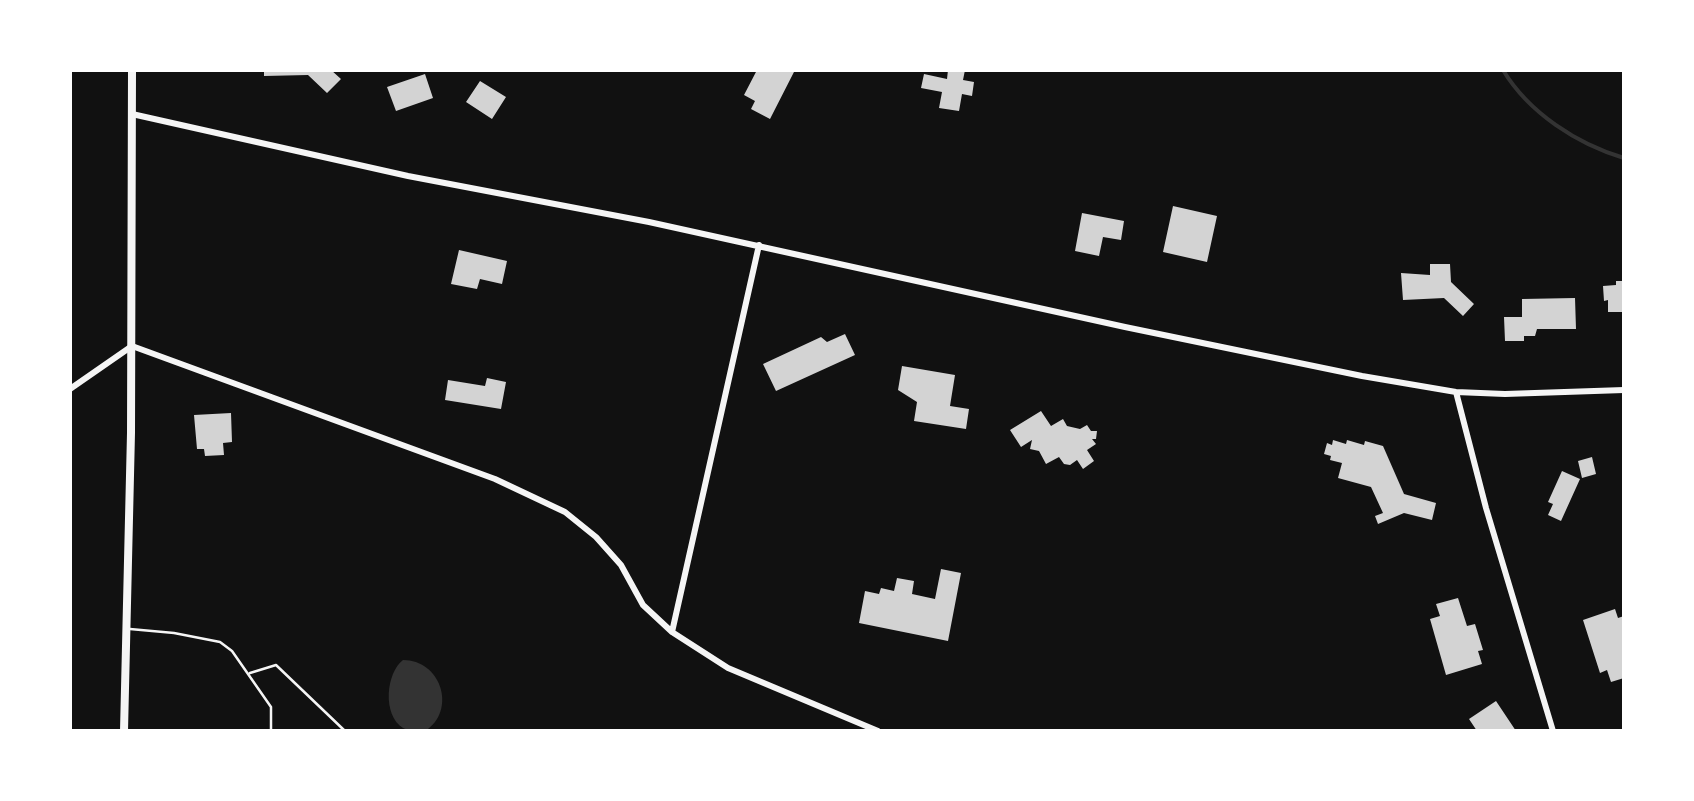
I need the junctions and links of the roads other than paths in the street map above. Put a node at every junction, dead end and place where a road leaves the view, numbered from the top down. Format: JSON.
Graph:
{"nodes":[{"id":1,"x":132,"y":70,"type":"edge"},
{"id":2,"x":132,"y":114,"type":"junction"},
{"id":3,"x":759,"y":245,"type":"junction"},
{"id":4,"x":132,"y":346,"type":"junction"},
{"id":5,"x":70,"y":388,"type":"edge"},
{"id":6,"x":1624,"y":390,"type":"edge"},
{"id":7,"x":1456,"y":392,"type":"junction"},
{"id":8,"x":126,"y":628,"type":"junction"},
{"id":9,"x":672,"y":632,"type":"junction"},
{"id":10,"x":249,"y":674,"type":"junction"},
{"id":11,"x":124,"y":731,"type":"edge"},
{"id":12,"x":271,"y":731,"type":"edge"},
{"id":13,"x":345,"y":731,"type":"edge"},
{"id":14,"x":878,"y":731,"type":"edge"},
{"id":15,"x":1553,"y":731,"type":"edge"}],
"edges":[{"from":1,"to":2,"type":"street"},
{"from":2,"to":3,"type":"street"},
{"from":2,"to":4,"type":"street"},
{"from":3,"to":7,"type":"street"},
{"from":3,"to":9,"type":"street"},
{"from":4,"to":5,"type":"street"},
{"from":4,"to":8,"type":"street"},
{"from":4,"to":9,"type":"street"},
{"from":6,"to":7,"type":"street"},
{"from":7,"to":15,"type":"street"},
{"from":8,"to":10,"type":"lane"},
{"from":8,"to":11,"type":"street"},
{"from":9,"to":14,"type":"street"},
{"from":10,"to":12,"type":"lane"},
{"from":10,"to":13,"type":"lane"}]}
